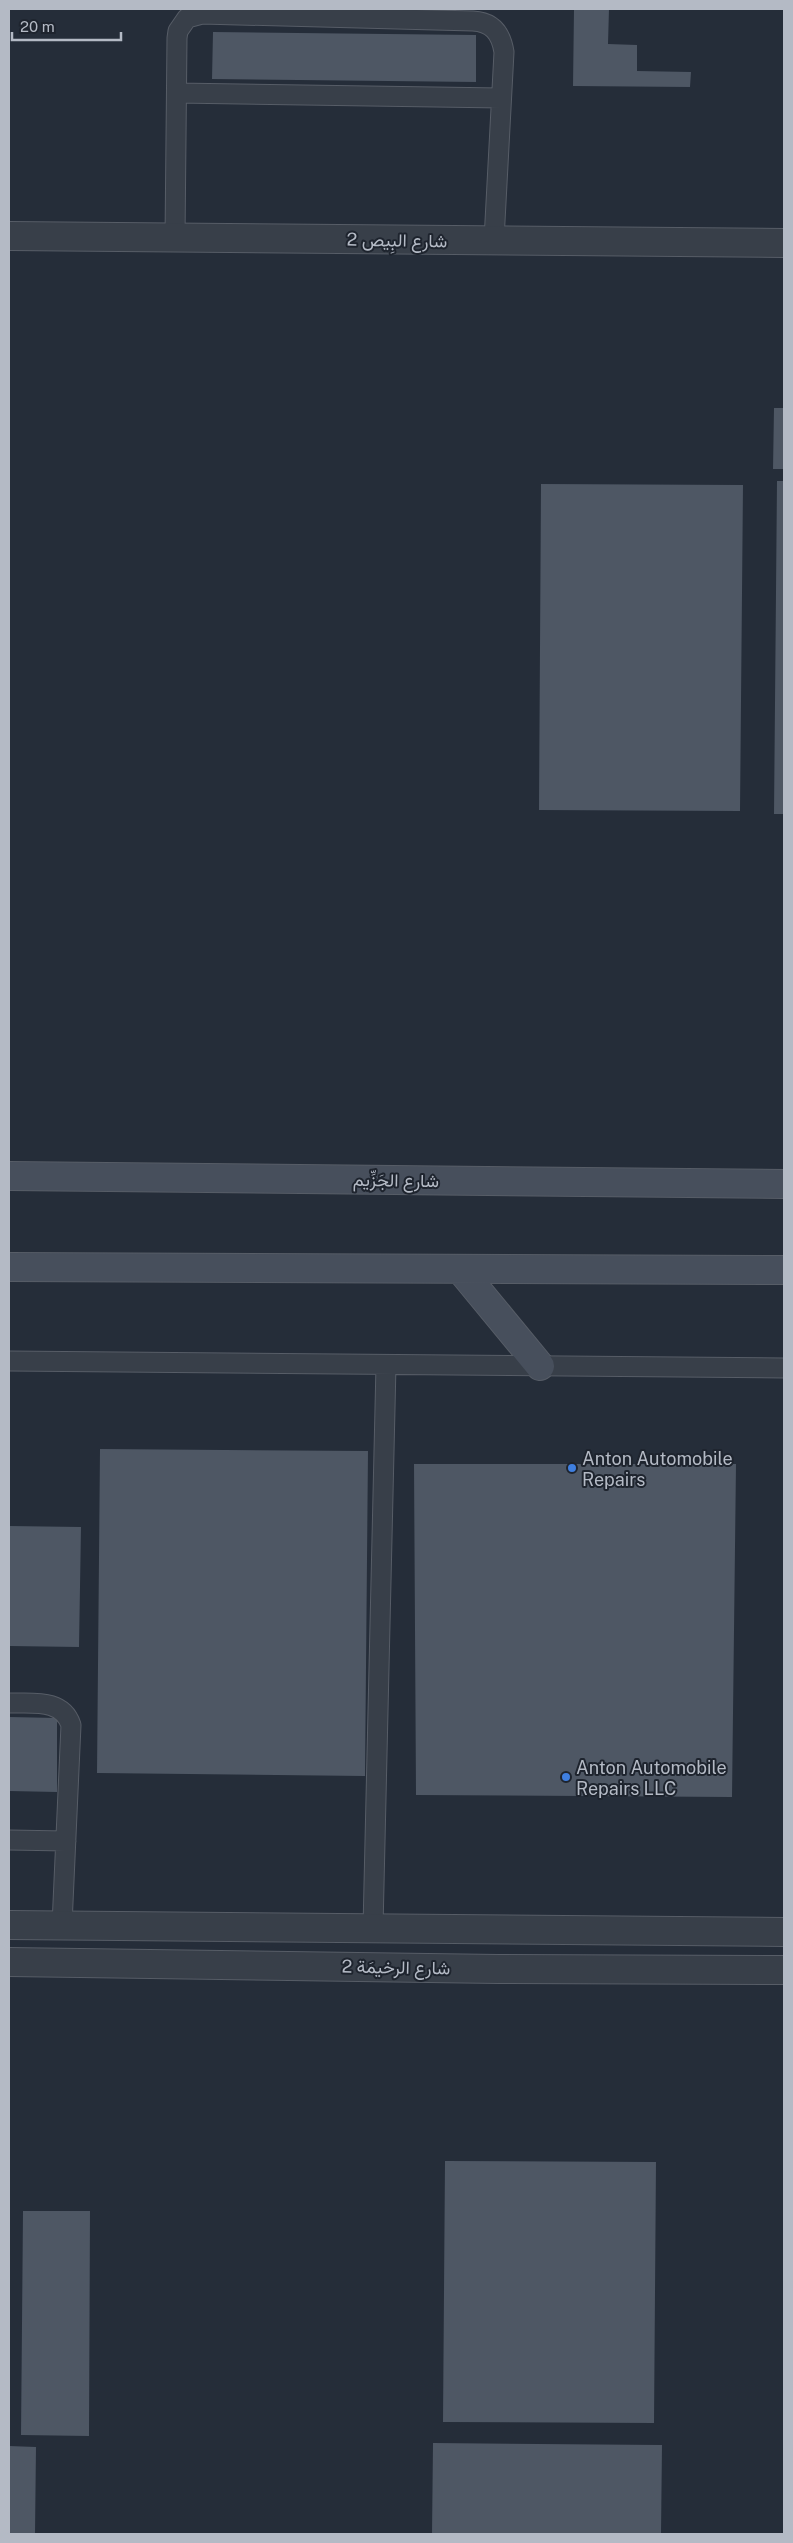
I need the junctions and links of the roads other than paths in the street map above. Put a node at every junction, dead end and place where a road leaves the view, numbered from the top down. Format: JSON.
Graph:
{"nodes":[{"id":1,"x":177,"y":93,"type":"junction"},
{"id":2,"x":501,"y":98,"type":"junction"},
{"id":3,"x":9,"y":236,"type":"edge"},
{"id":4,"x":175,"y":238,"type":"junction"},
{"id":5,"x":494,"y":240,"type":"junction"},
{"id":6,"x":784,"y":243,"type":"edge"},
{"id":7,"x":9,"y":1176,"type":"edge"},
{"id":8,"x":784,"y":1184,"type":"edge"},
{"id":9,"x":9,"y":1267,"type":"edge"},
{"id":10,"x":460,"y":1269,"type":"junction"},
{"id":11,"x":784,"y":1270,"type":"edge"},
{"id":12,"x":9,"y":1361,"type":"edge"},
{"id":13,"x":386,"y":1365,"type":"junction"},
{"id":14,"x":540,"y":1366,"type":"junction"},
{"id":15,"x":784,"y":1368,"type":"edge"},
{"id":16,"x":9,"y":1703,"type":"edge"},
{"id":17,"x":9,"y":1840,"type":"edge"},
{"id":18,"x":66,"y":1841,"type":"junction"},
{"id":19,"x":9,"y":1925,"type":"edge"},
{"id":20,"x":62,"y":1925,"type":"junction"},
{"id":21,"x":373,"y":1928,"type":"junction"},
{"id":22,"x":496,"y":1930,"type":"junction"},
{"id":23,"x":784,"y":1932,"type":"edge"},
{"id":24,"x":9,"y":1962,"type":"edge"},
{"id":25,"x":498,"y":1969,"type":"junction"},
{"id":26,"x":784,"y":1970,"type":"edge"}],
"edges":[{"from":1,"to":2,"type":"lane"},
{"from":1,"to":2,"type":"lane"},
{"from":1,"to":4,"type":"lane"},
{"from":2,"to":5,"type":"lane"},
{"from":3,"to":4,"type":"street","name":"شارع البِيص 2"},
{"from":4,"to":5,"type":"street","name":"شارع البِيص 2"},
{"from":5,"to":6,"type":"street","name":"شارع البِيص 2"},
{"from":7,"to":8,"type":"street","name":"شارع الجَزِّيم"},
{"from":9,"to":10,"type":"street"},
{"from":10,"to":11,"type":"street"},
{"from":10,"to":14,"type":"street"},
{"from":12,"to":13,"type":"lane"},
{"from":13,"to":14,"type":"lane"},
{"from":13,"to":21,"type":"lane"},
{"from":14,"to":15,"type":"lane"},
{"from":16,"to":18,"type":"lane"},
{"from":17,"to":18,"type":"lane"},
{"from":18,"to":20,"type":"lane"},
{"from":19,"to":20,"type":"street"},
{"from":20,"to":21,"type":"street"},
{"from":21,"to":22,"type":"street"},
{"from":22,"to":23,"type":"street"},
{"from":22,"to":25,"type":"street"},
{"from":24,"to":25,"type":"street","name":"شارع الرخيمَة 2"},
{"from":25,"to":26,"type":"street","name":"شارع الرخيمَة 2"}]}
